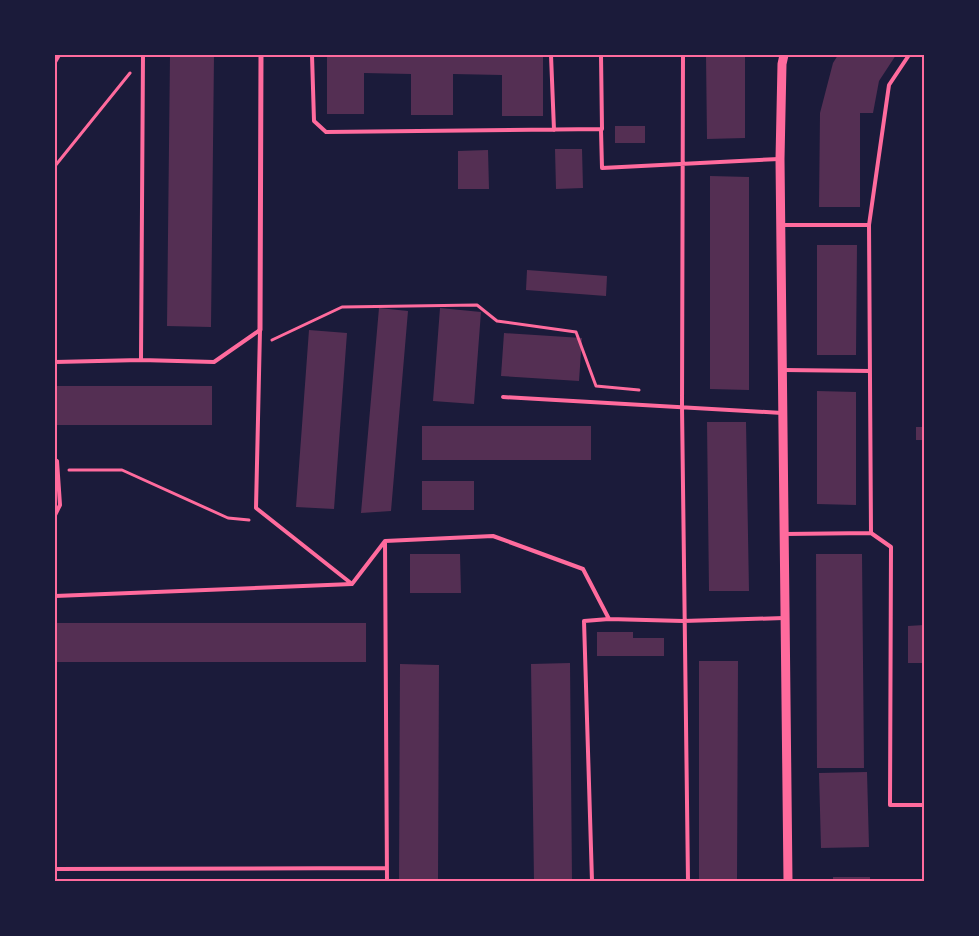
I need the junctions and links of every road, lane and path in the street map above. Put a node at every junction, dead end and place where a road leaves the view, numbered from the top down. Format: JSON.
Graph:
{"nodes":[{"id":1,"x":59,"y":55,"type":"edge"},
{"id":2,"x":143,"y":55,"type":"edge"},
{"id":3,"x":261,"y":55,"type":"edge"},
{"id":4,"x":312,"y":55,"type":"edge"},
{"id":5,"x":551,"y":55,"type":"edge"},
{"id":6,"x":601,"y":55,"type":"edge"},
{"id":7,"x":683,"y":55,"type":"edge"},
{"id":8,"x":784,"y":55,"type":"edge"},
{"id":9,"x":909,"y":55,"type":"edge"},
{"id":10,"x":55,"y":62,"type":"edge"},
{"id":11,"x":131,"y":72,"type":"dead end"},
{"id":12,"x":554,"y":130,"type":"junction"},
{"id":13,"x":601,"y":130,"type":"junction"},
{"id":14,"x":780,"y":160,"type":"junction"},
{"id":15,"x":683,"y":164,"type":"junction"},
{"id":16,"x":55,"y":166,"type":"edge"},
{"id":17,"x":780,"y":225,"type":"junction"},
{"id":18,"x":869,"y":225,"type":"junction"},
{"id":19,"x":260,"y":330,"type":"junction"},
{"id":20,"x":260,"y":346,"type":"junction"},
{"id":21,"x":141,"y":360,"type":"junction"},
{"id":22,"x":55,"y":362,"type":"edge"},
{"id":23,"x":782,"y":370,"type":"junction"},
{"id":24,"x":870,"y":370,"type":"junction"},
{"id":25,"x":646,"y":391,"type":"dead end"},
{"id":26,"x":503,"y":397,"type":"dead end"},
{"id":27,"x":682,"y":407,"type":"junction"},
{"id":28,"x":782,"y":413,"type":"junction"},
{"id":29,"x":55,"y":460,"type":"edge"},
{"id":30,"x":57,"y":470,"type":"junction"},
{"id":31,"x":55,"y":515,"type":"edge"},
{"id":32,"x":272,"y":521,"type":"junction"},
{"id":33,"x":870,"y":533,"type":"junction"},
{"id":34,"x":783,"y":534,"type":"junction"},
{"id":35,"x":385,"y":541,"type":"junction"},
{"id":36,"x":352,"y":584,"type":"junction"},
{"id":37,"x":55,"y":596,"type":"edge"},
{"id":38,"x":784,"y":618,"type":"junction"},
{"id":39,"x":609,"y":619,"type":"junction"},
{"id":40,"x":684,"y":621,"type":"junction"},
{"id":41,"x":924,"y":805,"type":"edge"},
{"id":42,"x":387,"y":868,"type":"junction"},
{"id":43,"x":55,"y":870,"type":"edge"},
{"id":44,"x":387,"y":881,"type":"edge"},
{"id":45,"x":592,"y":881,"type":"edge"},
{"id":46,"x":688,"y":881,"type":"edge"},
{"id":47,"x":788,"y":881,"type":"edge"}],
"edges":[{"from":1,"to":10,"type":"lane"},
{"from":2,"to":21,"type":"lane"},
{"from":3,"to":19,"type":"street"},
{"from":4,"to":12,"type":"lane"},
{"from":5,"to":12,"type":"lane"},
{"from":6,"to":13,"type":"lane"},
{"from":7,"to":15,"type":"lane"},
{"from":8,"to":14,"type":"street"},
{"from":9,"to":18,"type":"lane"},
{"from":11,"to":16,"type":"path"},
{"from":12,"to":13,"type":"lane"},
{"from":13,"to":15,"type":"lane"},
{"from":14,"to":15,"type":"lane"},
{"from":14,"to":17,"type":"street"},
{"from":15,"to":27,"type":"lane"},
{"from":17,"to":18,"type":"lane"},
{"from":17,"to":23,"type":"street"},
{"from":18,"to":24,"type":"lane"},
{"from":19,"to":20,"type":"lane"},
{"from":19,"to":21,"type":"lane"},
{"from":20,"to":25,"type":"path"},
{"from":20,"to":32,"type":"lane"},
{"from":21,"to":22,"type":"lane"},
{"from":23,"to":24,"type":"lane"},
{"from":23,"to":28,"type":"street"},
{"from":24,"to":33,"type":"lane"},
{"from":26,"to":27,"type":"lane"},
{"from":27,"to":28,"type":"lane"},
{"from":27,"to":40,"type":"lane"},
{"from":28,"to":34,"type":"street"},
{"from":29,"to":30,"type":"lane"},
{"from":30,"to":31,"type":"lane"},
{"from":30,"to":32,"type":"path"},
{"from":32,"to":36,"type":"lane"},
{"from":33,"to":34,"type":"lane"},
{"from":33,"to":41,"type":"lane"},
{"from":34,"to":38,"type":"street"},
{"from":35,"to":36,"type":"lane"},
{"from":35,"to":39,"type":"lane"},
{"from":35,"to":42,"type":"lane"},
{"from":36,"to":37,"type":"lane"},
{"from":38,"to":40,"type":"lane"},
{"from":38,"to":47,"type":"street"},
{"from":39,"to":40,"type":"lane"},
{"from":39,"to":45,"type":"lane"},
{"from":40,"to":46,"type":"lane"},
{"from":42,"to":43,"type":"lane"},
{"from":42,"to":44,"type":"lane"}]}
